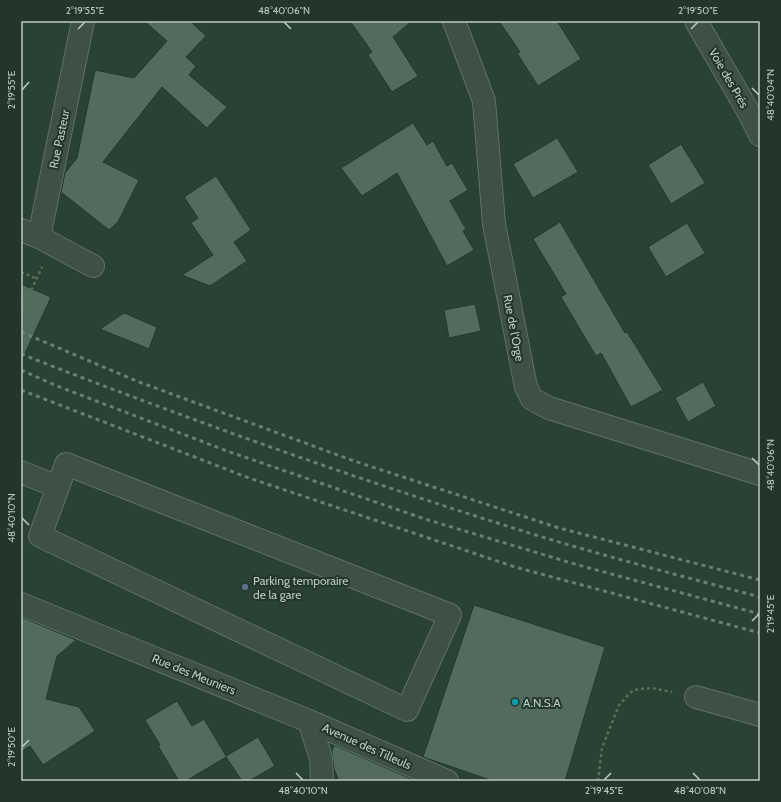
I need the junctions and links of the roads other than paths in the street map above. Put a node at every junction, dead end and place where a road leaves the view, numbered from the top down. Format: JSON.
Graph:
{"nodes":[{"id":1,"x":83,"y":21,"type":"edge"},
{"id":2,"x":454,"y":21,"type":"edge"},
{"id":3,"x":696,"y":21,"type":"edge"},
{"id":4,"x":760,"y":135,"type":"edge"},
{"id":5,"x":30,"y":233,"type":"edge"},
{"id":6,"x":93,"y":266,"type":"dead end"},
{"id":7,"x":21,"y":472,"type":"edge"},
{"id":8,"x":760,"y":474,"type":"edge"},
{"id":9,"x":58,"y":488,"type":"junction"},
{"id":10,"x":21,"y":604,"type":"edge"},
{"id":11,"x":696,"y":697,"type":"road end"},
{"id":12,"x":760,"y":715,"type":"edge"},
{"id":13,"x":309,"y":721,"type":"junction"},
{"id":14,"x":322,"y":781,"type":"edge"},
{"id":15,"x":447,"y":781,"type":"edge"}],
"edges":[{"from":1,"to":5,"type":"street","name":"Rue Pasteur"},
{"from":2,"to":8,"type":"street","name":"Rue de l'Orge"},
{"from":3,"to":4,"type":"street","name":"Voie des Prés"},
{"from":5,"to":6,"type":"street"},
{"from":7,"to":9,"type":"street"},
{"from":9,"to":9,"type":"street"},
{"from":10,"to":13,"type":"street","name":"Rue des Meuniers"},
{"from":11,"to":12,"type":"street"},
{"from":13,"to":14,"type":"street"},
{"from":13,"to":15,"type":"street","name":"Avenue des Tilleuls"}]}
